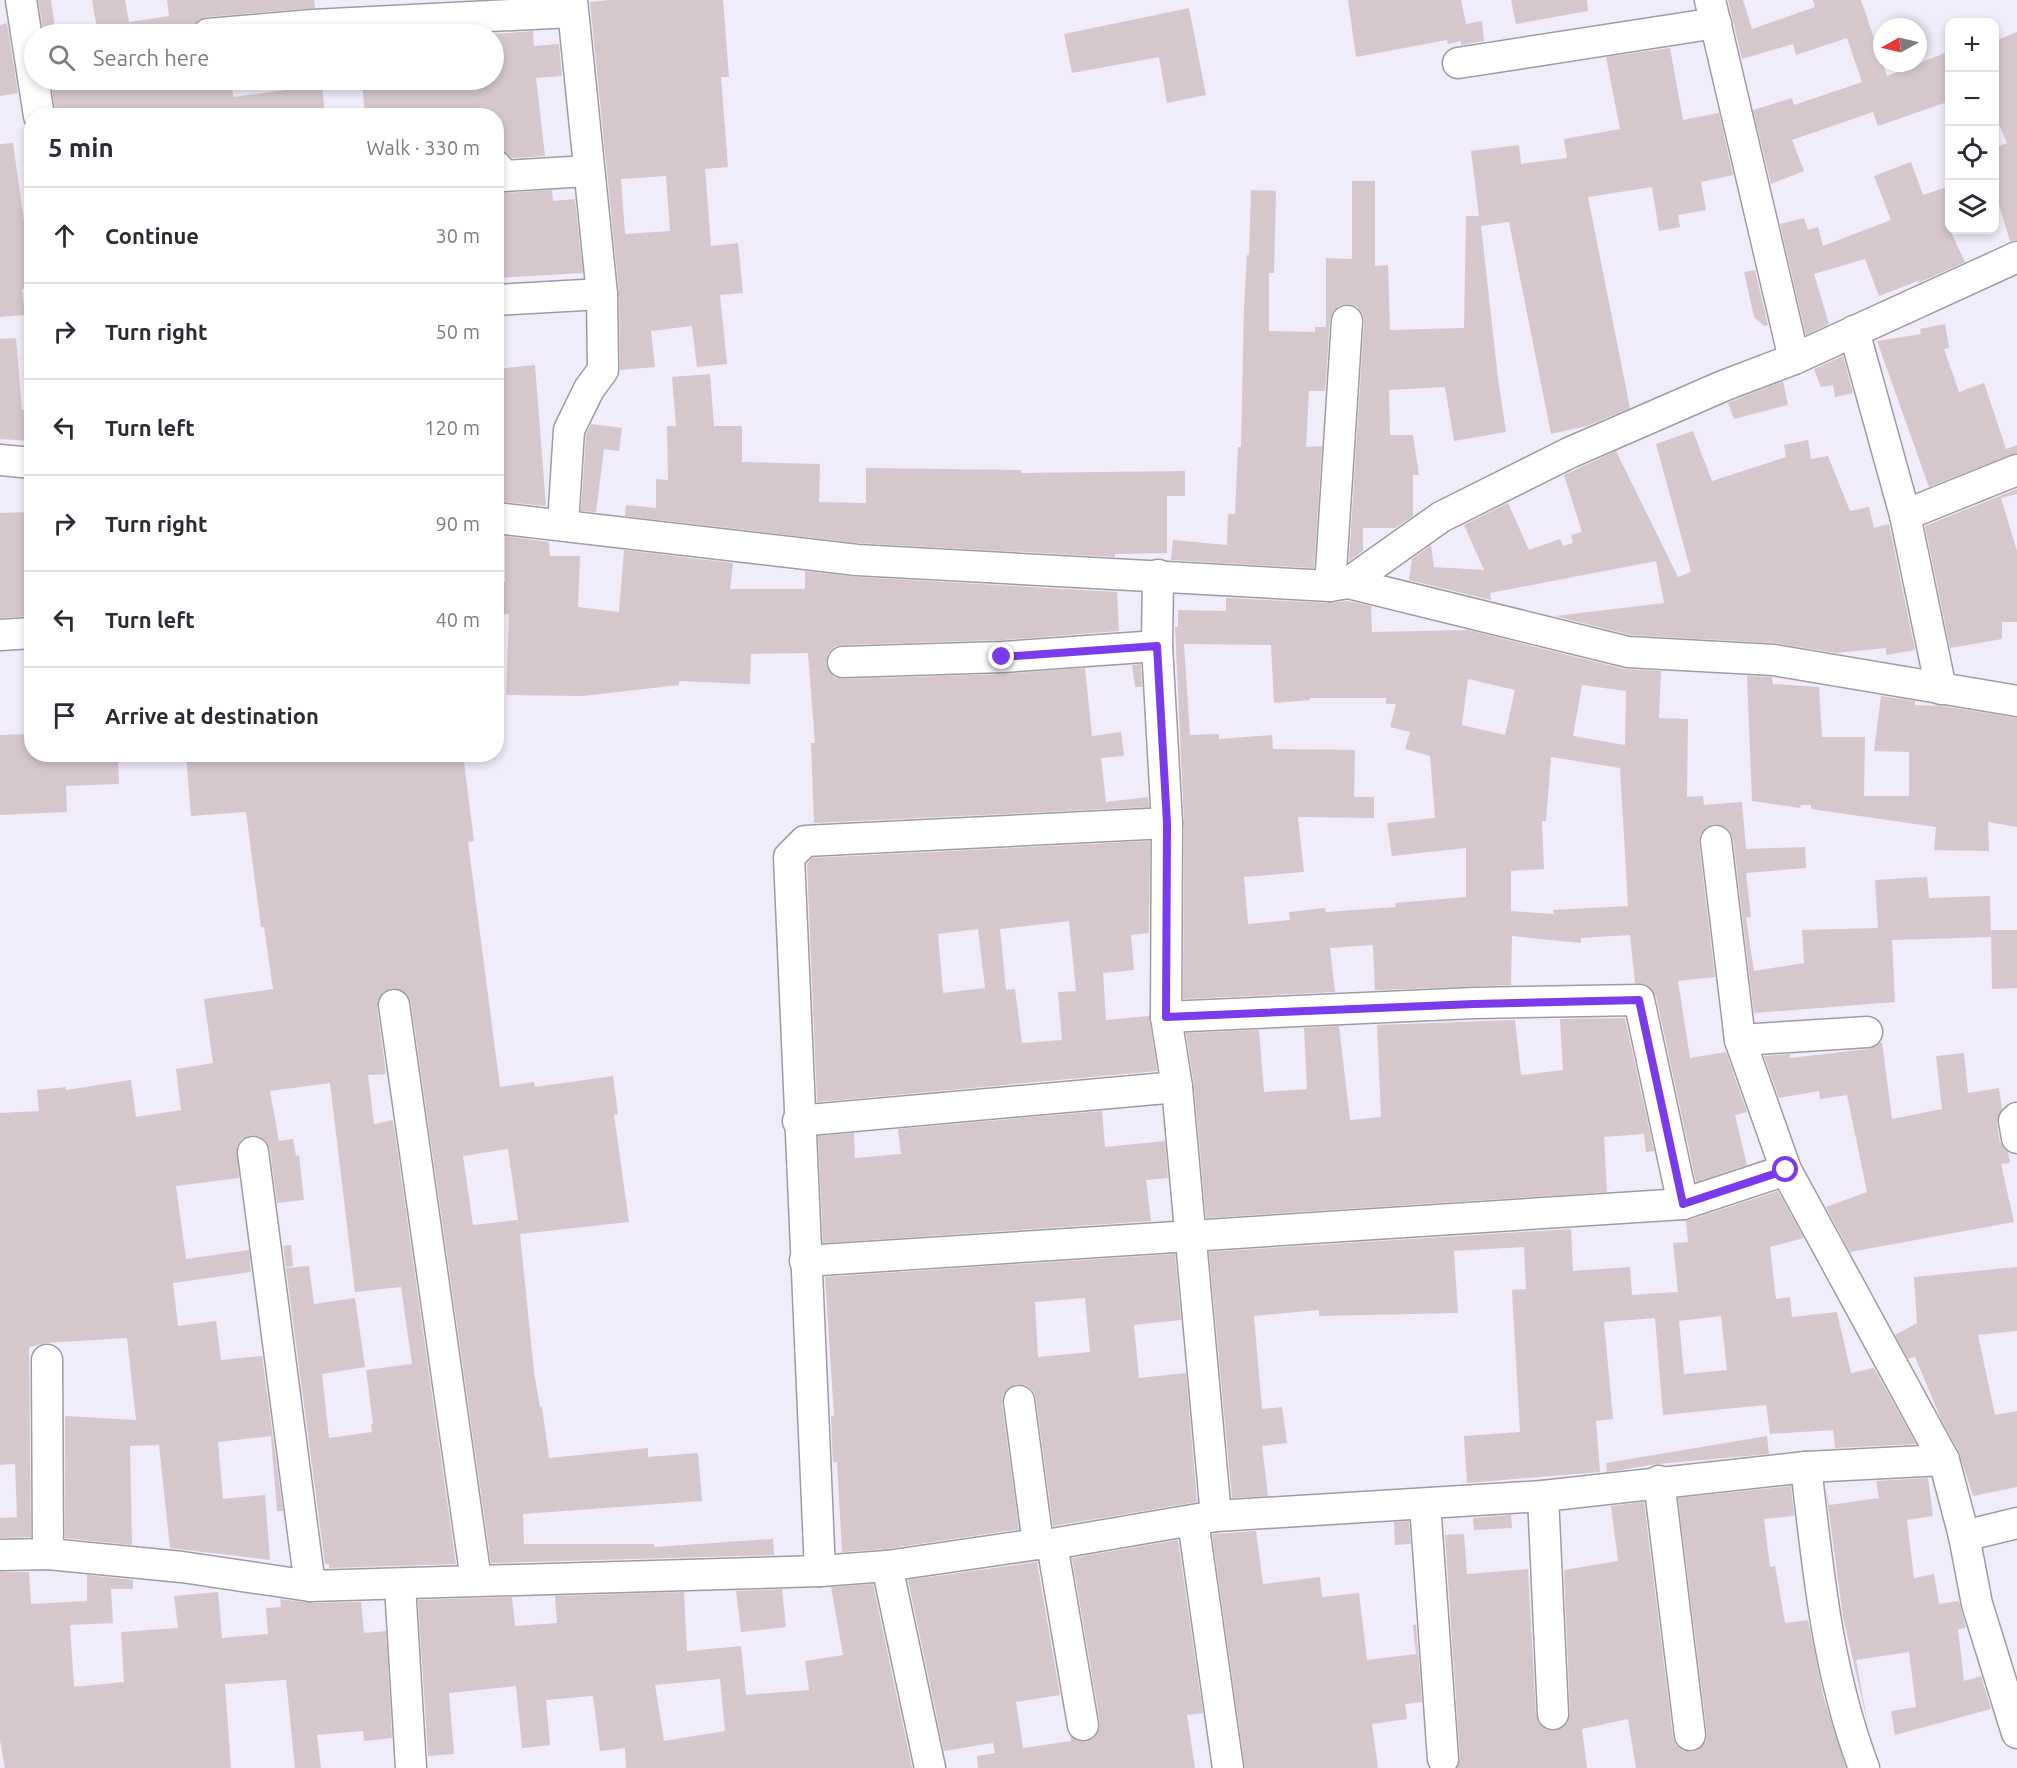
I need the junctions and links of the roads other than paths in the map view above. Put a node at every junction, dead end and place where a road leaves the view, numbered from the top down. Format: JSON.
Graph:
{"nodes":[{"id":1,"x":21,"y":0,"type":"edge"},
{"id":2,"x":481,"y":0,"type":"edge"},
{"id":3,"x":572,"y":6,"type":"edge"},
{"id":4,"x":418,"y":8,"type":"edge"},
{"id":5,"x":1713,"y":11,"type":"edge"},
{"id":6,"x":25,"y":24,"type":"edge"},
{"id":7,"x":318,"y":24,"type":"edge"},
{"id":8,"x":1458,"y":63,"type":"dead end"},
{"id":9,"x":35,"y":90,"type":"edge"},
{"id":10,"x":38,"y":108,"type":"edge"},
{"id":11,"x":587,"y":171,"type":"junction"},
{"id":12,"x":504,"y":175,"type":"edge"},
{"id":13,"x":2017,"y":257,"type":"edge"},
{"id":14,"x":602,"y":294,"type":"junction"},
{"id":15,"x":504,"y":300,"type":"edge"},
{"id":16,"x":1347,"y":321,"type":"dead end"},
{"id":17,"x":1854,"y":331,"type":"junction"},
{"id":18,"x":1794,"y":359,"type":"junction"},
{"id":19,"x":0,"y":460,"type":"edge"},
{"id":20,"x":24,"y":462,"type":"edge"},
{"id":21,"x":2017,"y":470,"type":"edge"},
{"id":22,"x":1905,"y":514,"type":"junction"},
{"id":23,"x":504,"y":519,"type":"edge"},
{"id":24,"x":563,"y":524,"type":"junction"},
{"id":25,"x":1158,"y":575,"type":"junction"},
{"id":26,"x":1339,"y":584,"type":"junction"},
{"id":27,"x":24,"y":634,"type":"edge"},
{"id":28,"x":0,"y":635,"type":"edge"},
{"id":29,"x":1157,"y":646,"type":"junction"},
{"id":30,"x":843,"y":662,"type":"dead end"},
{"id":31,"x":1941,"y":689,"type":"junction"},
{"id":32,"x":2017,"y":701,"type":"edge"},
{"id":33,"x":1167,"y":823,"type":"junction"},
{"id":34,"x":1716,"y":841,"type":"dead end"},
{"id":35,"x":394,"y":1005,"type":"dead end"},
{"id":36,"x":1166,"y":1017,"type":"junction"},
{"id":37,"x":1867,"y":1032,"type":"dead end"},
{"id":38,"x":1740,"y":1040,"type":"junction"},
{"id":39,"x":1177,"y":1087,"type":"junction"},
{"id":40,"x":2017,"y":1118,"type":"edge"},
{"id":41,"x":798,"y":1121,"type":"junction"},
{"id":42,"x":2017,"y":1138,"type":"edge"},
{"id":43,"x":253,"y":1152,"type":"dead end"},
{"id":44,"x":1786,"y":1170,"type":"junction"},
{"id":45,"x":1683,"y":1204,"type":"junction"},
{"id":46,"x":1189,"y":1238,"type":"junction"},
{"id":47,"x":805,"y":1261,"type":"junction"},
{"id":48,"x":47,"y":1360,"type":"dead end"},
{"id":49,"x":1018,"y":1401,"type":"dead end"},
{"id":50,"x":1944,"y":1460,"type":"junction"},
{"id":51,"x":1806,"y":1467,"type":"junction"},
{"id":52,"x":1659,"y":1481,"type":"junction"},
{"id":53,"x":1543,"y":1496,"type":"junction"},
{"id":54,"x":1425,"y":1504,"type":"junction"},
{"id":55,"x":1204,"y":1519,"type":"junction"},
{"id":56,"x":2017,"y":1523,"type":"edge"},
{"id":57,"x":1964,"y":1536,"type":"junction"},
{"id":58,"x":1045,"y":1544,"type":"junction"},
{"id":59,"x":48,"y":1554,"type":"junction"},
{"id":60,"x":0,"y":1555,"type":"edge"},
{"id":61,"x":887,"y":1566,"type":"junction"},
{"id":62,"x":820,"y":1570,"type":"junction"},
{"id":63,"x":476,"y":1580,"type":"junction"},
{"id":64,"x":400,"y":1585,"type":"junction"},
{"id":65,"x":309,"y":1586,"type":"junction"},
{"id":66,"x":1553,"y":1714,"type":"dead end"},
{"id":67,"x":1083,"y":1725,"type":"dead end"},
{"id":68,"x":2017,"y":1733,"type":"edge"},
{"id":69,"x":1690,"y":1735,"type":"dead end"},
{"id":70,"x":1443,"y":1759,"type":"dead end"},
{"id":71,"x":411,"y":1768,"type":"edge"},
{"id":72,"x":930,"y":1768,"type":"edge"},
{"id":73,"x":1228,"y":1768,"type":"edge"},
{"id":74,"x":1864,"y":1768,"type":"edge"}],
"edges":[{"from":1,"to":6,"type":"street"},
{"from":2,"to":4,"type":"street"},
{"from":3,"to":4,"type":"street"},
{"from":3,"to":11,"type":"street"},
{"from":4,"to":7,"type":"street"},
{"from":5,"to":8,"type":"street"},
{"from":5,"to":18,"type":"street"},
{"from":9,"to":10,"type":"street"},
{"from":11,"to":12,"type":"street"},
{"from":11,"to":14,"type":"street"},
{"from":13,"to":17,"type":"street"},
{"from":14,"to":15,"type":"street"},
{"from":14,"to":24,"type":"street"},
{"from":16,"to":26,"type":"street"},
{"from":17,"to":18,"type":"street"},
{"from":17,"to":22,"type":"street"},
{"from":18,"to":26,"type":"street"},
{"from":19,"to":20,"type":"street"},
{"from":21,"to":22,"type":"street"},
{"from":22,"to":31,"type":"street"},
{"from":23,"to":24,"type":"street"},
{"from":24,"to":25,"type":"street"},
{"from":25,"to":26,"type":"street"},
{"from":25,"to":29,"type":"street"},
{"from":26,"to":31,"type":"street"},
{"from":27,"to":28,"type":"street"},
{"from":29,"to":30,"type":"street"},
{"from":29,"to":33,"type":"street"},
{"from":31,"to":32,"type":"street"},
{"from":33,"to":36,"type":"street"},
{"from":33,"to":41,"type":"street"},
{"from":34,"to":38,"type":"street"},
{"from":35,"to":63,"type":"street"},
{"from":36,"to":39,"type":"street"},
{"from":36,"to":45,"type":"street"},
{"from":37,"to":38,"type":"street"},
{"from":38,"to":44,"type":"street"},
{"from":39,"to":41,"type":"street"},
{"from":39,"to":46,"type":"street"},
{"from":40,"to":42,"type":"street"},
{"from":41,"to":47,"type":"street"},
{"from":43,"to":65,"type":"street"},
{"from":44,"to":45,"type":"street"},
{"from":44,"to":50,"type":"street"},
{"from":45,"to":46,"type":"street"},
{"from":46,"to":47,"type":"street"},
{"from":46,"to":55,"type":"street"},
{"from":47,"to":62,"type":"street"},
{"from":48,"to":59,"type":"street"},
{"from":49,"to":58,"type":"street"},
{"from":50,"to":51,"type":"street"},
{"from":50,"to":57,"type":"street"},
{"from":51,"to":52,"type":"street"},
{"from":51,"to":74,"type":"street"},
{"from":52,"to":53,"type":"street"},
{"from":52,"to":69,"type":"street"},
{"from":53,"to":54,"type":"street"},
{"from":53,"to":66,"type":"street"},
{"from":54,"to":55,"type":"street"},
{"from":54,"to":70,"type":"street"},
{"from":55,"to":58,"type":"street"},
{"from":55,"to":73,"type":"street"},
{"from":56,"to":57,"type":"street"},
{"from":57,"to":68,"type":"street"},
{"from":58,"to":61,"type":"street"},
{"from":58,"to":67,"type":"street"},
{"from":59,"to":60,"type":"street"},
{"from":59,"to":65,"type":"street"},
{"from":61,"to":62,"type":"street"},
{"from":61,"to":72,"type":"street"},
{"from":62,"to":63,"type":"street"},
{"from":63,"to":64,"type":"street"},
{"from":64,"to":65,"type":"street"},
{"from":64,"to":71,"type":"street"}]}
